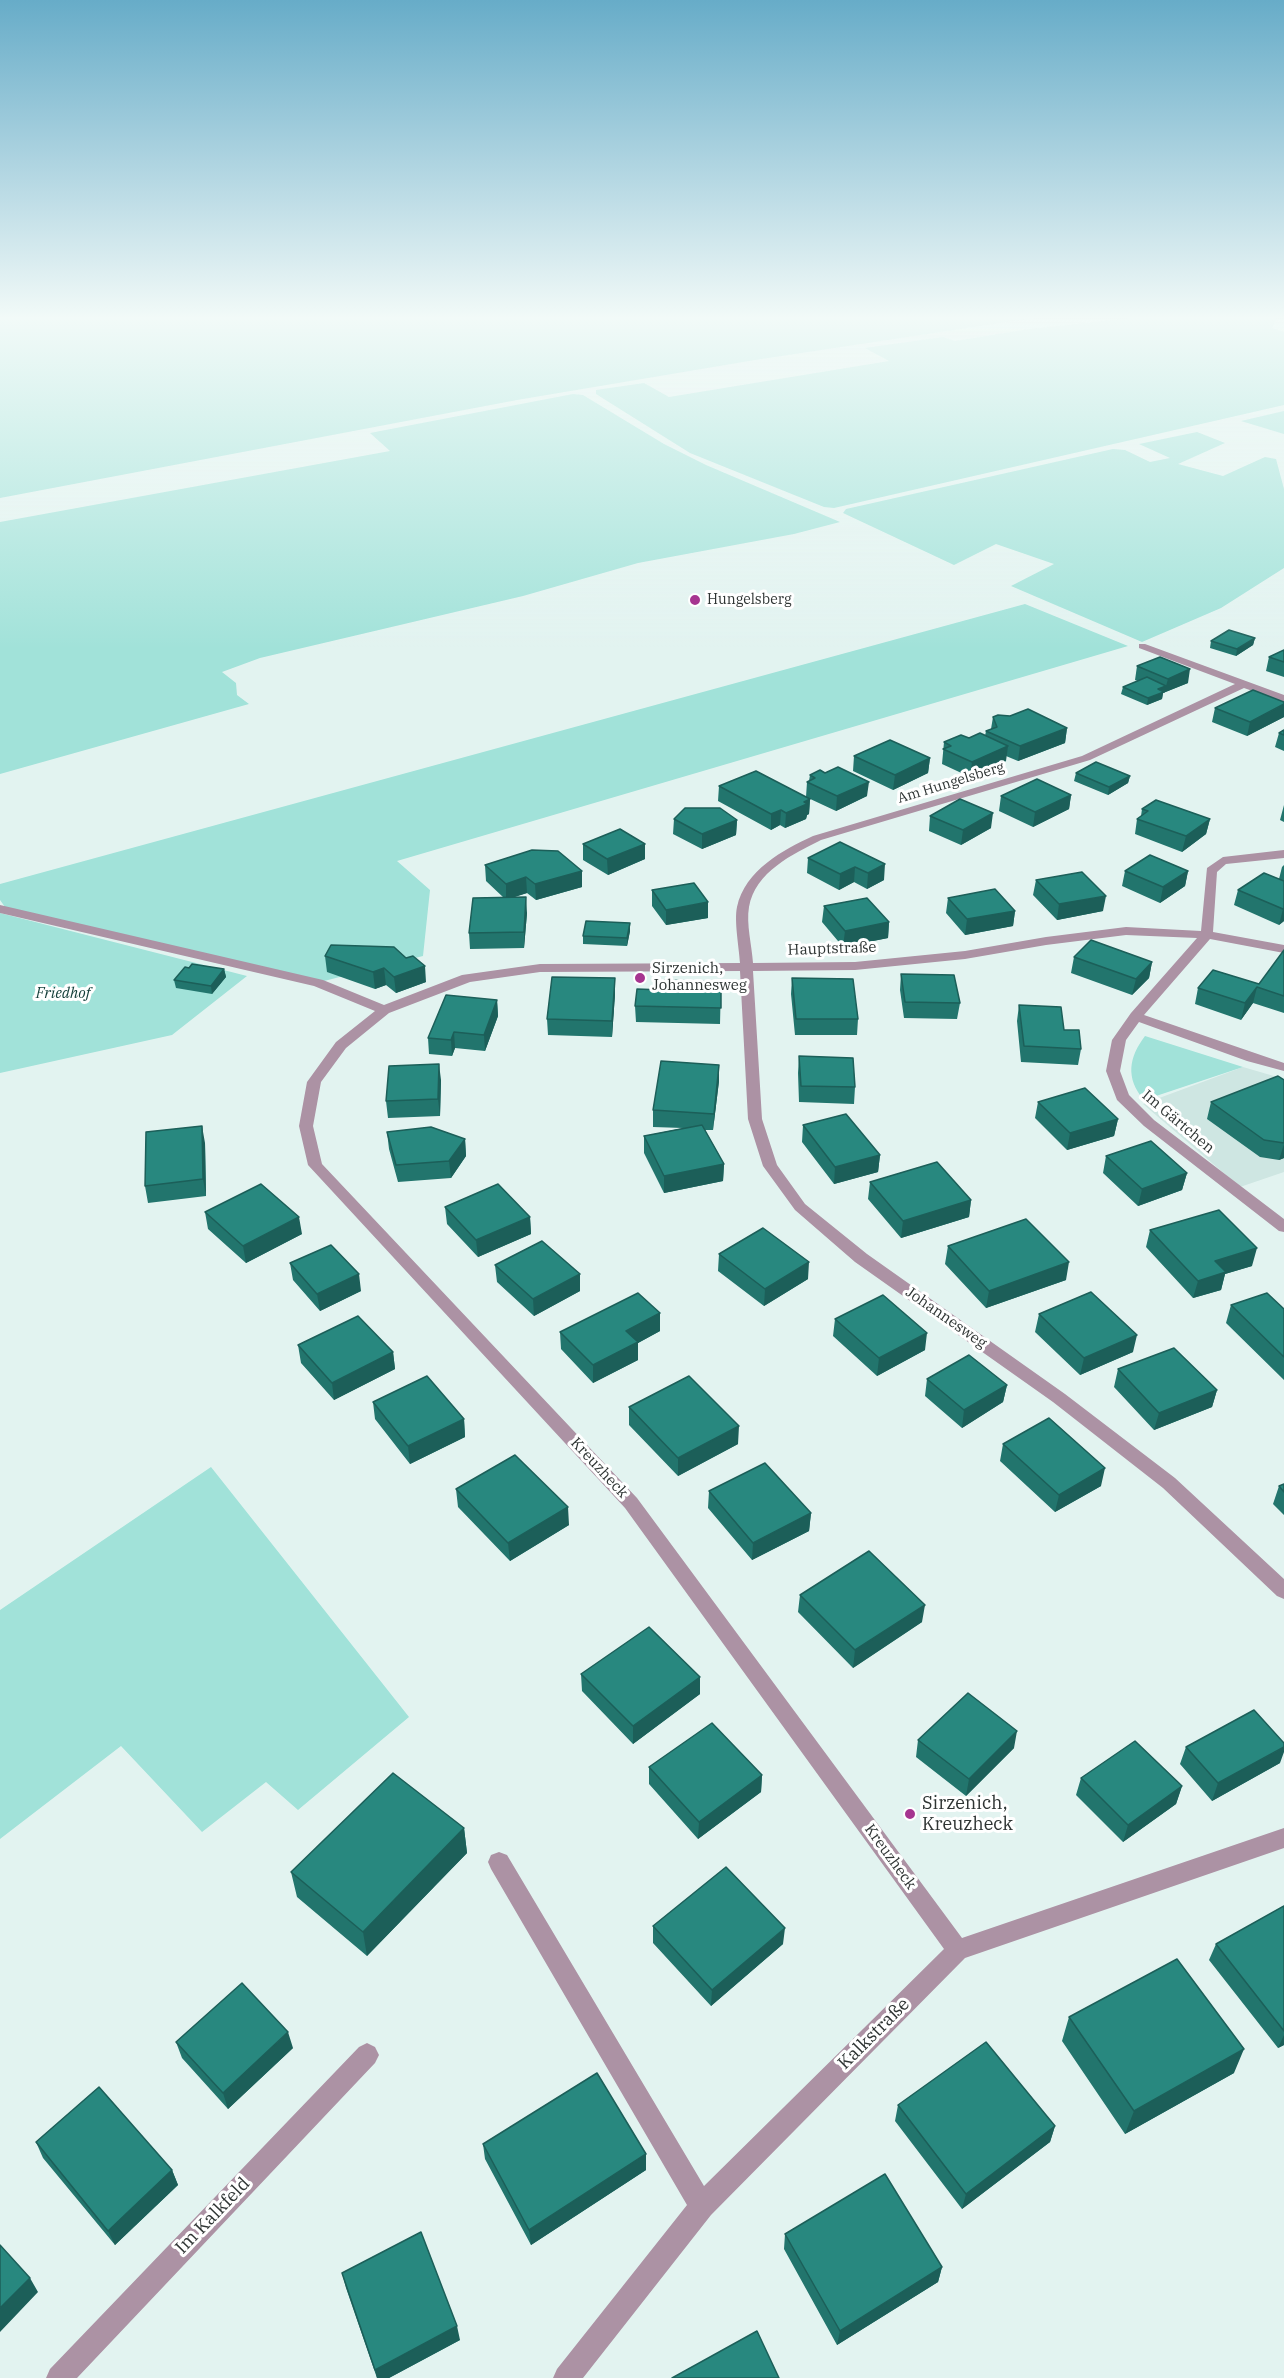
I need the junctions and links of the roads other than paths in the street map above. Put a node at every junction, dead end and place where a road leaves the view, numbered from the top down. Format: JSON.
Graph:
{"nodes":[{"id":1,"x":1142,"y":646,"type":"dead end"},
{"id":2,"x":1244,"y":684,"type":"junction"},
{"id":3,"x":1284,"y":699,"type":"edge"},
{"id":4,"x":1284,"y":854,"type":"edge"},
{"id":5,"x":0,"y":909,"type":"edge"},
{"id":6,"x":1207,"y":935,"type":"junction"},
{"id":7,"x":1284,"y":949,"type":"edge"},
{"id":8,"x":747,"y":968,"type":"junction"},
{"id":9,"x":384,"y":1010,"type":"junction"},
{"id":10,"x":1136,"y":1016,"type":"junction"},
{"id":11,"x":1284,"y":1067,"type":"edge"},
{"id":12,"x":1284,"y":1227,"type":"edge"},
{"id":13,"x":1284,"y":1591,"type":"edge"},
{"id":14,"x":1284,"y":1838,"type":"edge"},
{"id":15,"x":499,"y":1862,"type":"dead end"},
{"id":16,"x":958,"y":1950,"type":"junction"},
{"id":17,"x":367,"y":2055,"type":"dead end"},
{"id":18,"x":702,"y":2206,"type":"junction"},
{"id":19,"x":59,"y":2378,"type":"edge"},
{"id":20,"x":566,"y":2378,"type":"edge"}],
"edges":[{"from":1,"to":2,"type":"street"},
{"from":2,"to":3,"type":"street"},
{"from":2,"to":8,"type":"street","name":"Am Hungelsberg"},
{"from":4,"to":6,"type":"street"},
{"from":5,"to":9,"type":"street"},
{"from":6,"to":7,"type":"street","name":"Hauptstraße"},
{"from":6,"to":8,"type":"street","name":"Hauptstraße"},
{"from":6,"to":10,"type":"street","name":"Im Gärtchen"},
{"from":8,"to":9,"type":"street","name":"Hauptstraße"},
{"from":8,"to":13,"type":"street","name":"Johannesweg"},
{"from":9,"to":16,"type":"street","name":"Kreuzheck"},
{"from":10,"to":11,"type":"street"},
{"from":10,"to":12,"type":"street","name":"Im Gärtchen"},
{"from":14,"to":16,"type":"street","name":"Kalkstraße"},
{"from":15,"to":18,"type":"street"},
{"from":16,"to":18,"type":"street","name":"Kalkstraße"},
{"from":17,"to":19,"type":"street","name":"Im Kalkfeld"},
{"from":18,"to":20,"type":"street","name":"Kalkstraße"}]}
